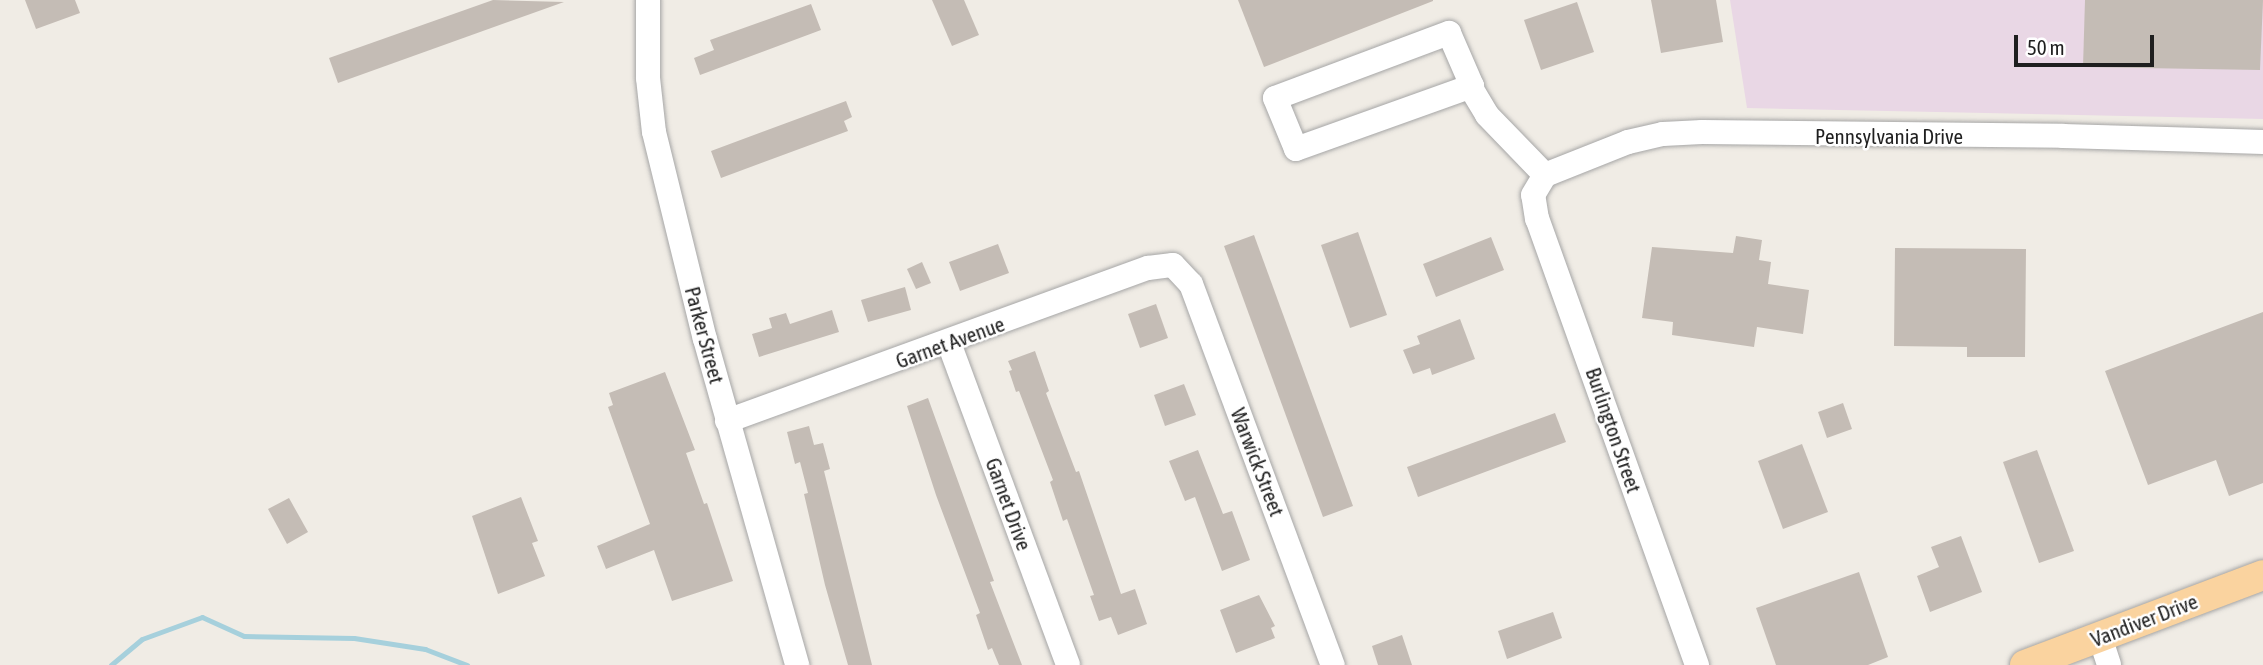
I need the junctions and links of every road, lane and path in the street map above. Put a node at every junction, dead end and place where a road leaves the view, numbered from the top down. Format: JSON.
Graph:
{"nodes":[{"id":1,"x":648,"y":0,"type":"edge"},
{"id":2,"x":1472,"y":86,"type":"junction"},
{"id":3,"x":2263,"y":142,"type":"edge"},
{"id":4,"x":1539,"y":185,"type":"junction"},
{"id":5,"x":1173,"y":265,"type":"joint"},
{"id":6,"x":949,"y":343,"type":"junction"},
{"id":7,"x":727,"y":421,"type":"junction"},
{"id":8,"x":2263,"y":575,"type":"edge"},
{"id":9,"x":2100,"y":637,"type":"junction"},
{"id":10,"x":797,"y":665,"type":"edge"},
{"id":11,"x":1068,"y":665,"type":"edge"},
{"id":12,"x":1333,"y":665,"type":"edge"},
{"id":13,"x":1697,"y":665,"type":"edge"},
{"id":14,"x":2025,"y":665,"type":"edge"},
{"id":15,"x":2109,"y":665,"type":"edge"}],
"edges":[{"from":1,"to":7,"type":"street","name":"Parker Street"},
{"from":2,"to":2,"type":"street"},
{"from":2,"to":4,"type":"street"},
{"from":3,"to":4,"type":"street","name":"Pennsylvania Drive"},
{"from":4,"to":13,"type":"street","name":"Burlington Street"},
{"from":5,"to":6,"type":"street","name":"Garnet Avenue"},
{"from":5,"to":12,"type":"street","name":"Warwick Street"},
{"from":6,"to":7,"type":"street","name":"Garnet Avenue"},
{"from":6,"to":11,"type":"street","name":"Garnet Drive"},
{"from":7,"to":10,"type":"street","name":"Parker Street"},
{"from":8,"to":9,"type":"main road","name":"Vandiver Drive"},
{"from":9,"to":14,"type":"main road","name":"Vandiver Drive"},
{"from":9,"to":15,"type":"street"}]}
